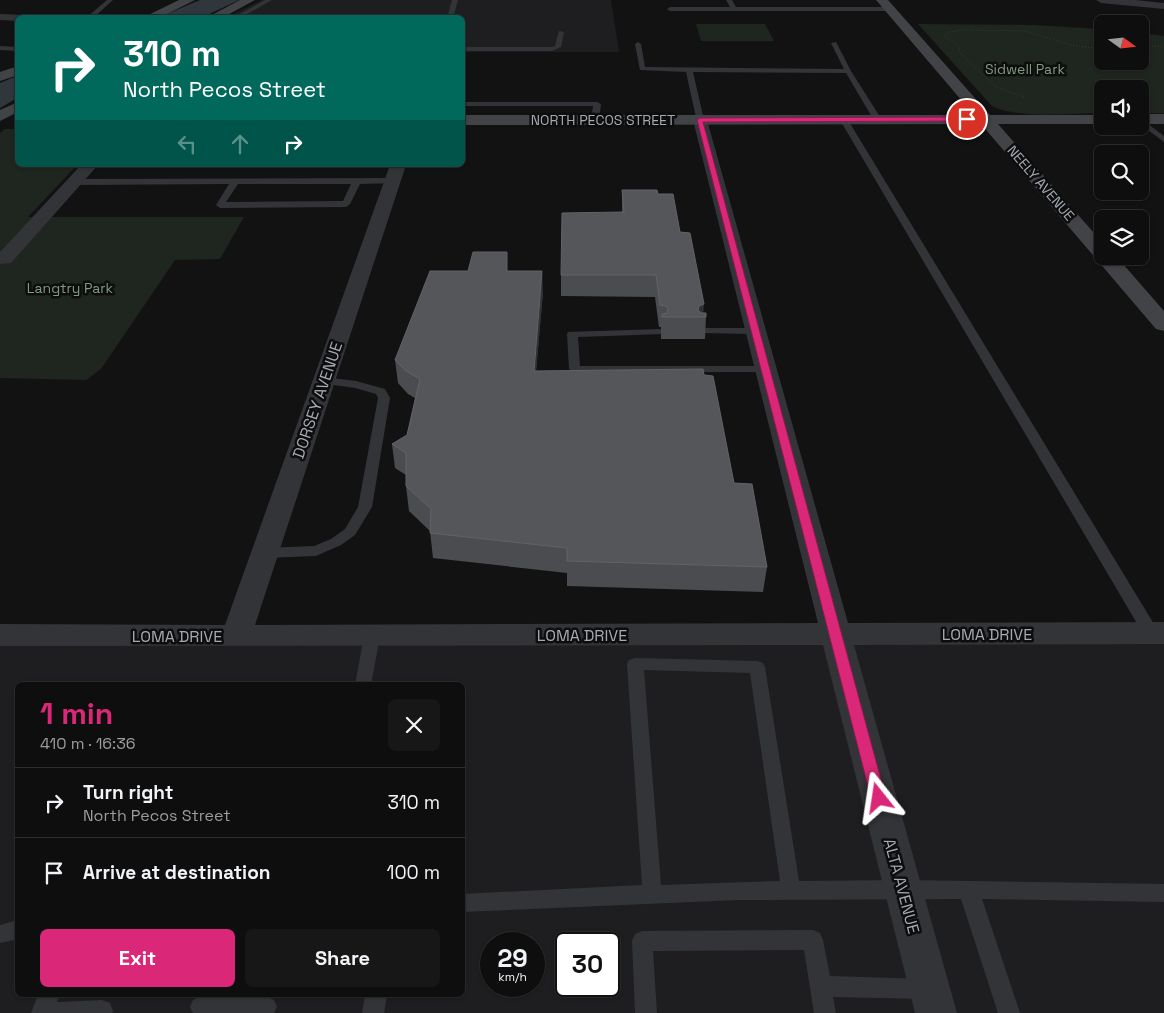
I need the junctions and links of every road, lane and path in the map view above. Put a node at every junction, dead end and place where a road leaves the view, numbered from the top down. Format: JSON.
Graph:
{"nodes":[{"id":1,"x":110,"y":0,"type":"edge"},
{"id":2,"x":189,"y":0,"type":"edge"},
{"id":3,"x":249,"y":0,"type":"edge"},
{"id":4,"x":269,"y":0,"type":"edge"},
{"id":5,"x":455,"y":0,"type":"edge"},
{"id":6,"x":729,"y":0,"type":"edge"},
{"id":7,"x":1101,"y":0,"type":"edge"},
{"id":8,"x":886,"y":4,"type":"edge"},
{"id":9,"x":1164,"y":6,"type":"edge"},
{"id":10,"x":670,"y":9,"type":"dead end"},
{"id":11,"x":734,"y":9,"type":"junction"},
{"id":12,"x":92,"y":15,"type":"edge"},
{"id":13,"x":155,"y":15,"type":"edge"},
{"id":14,"x":218,"y":15,"type":"edge"},
{"id":15,"x":241,"y":15,"type":"edge"},
{"id":16,"x":451,"y":15,"type":"edge"},
{"id":17,"x":0,"y":17,"type":"edge"},
{"id":18,"x":15,"y":18,"type":"edge"},
{"id":19,"x":561,"y":32,"type":"dead end"},
{"id":20,"x":834,"y":43,"type":"dead end"},
{"id":21,"x":638,"y":44,"type":"dead end"},
{"id":22,"x":1149,"y":46,"type":"edge"},
{"id":23,"x":1164,"y":46,"type":"edge"},
{"id":24,"x":0,"y":48,"type":"edge"},
{"id":25,"x":1094,"y":48,"type":"edge"},
{"id":26,"x":15,"y":49,"type":"edge"},
{"id":27,"x":465,"y":49,"type":"edge"},
{"id":28,"x":689,"y":70,"type":"junction"},
{"id":29,"x":848,"y":70,"type":"junction"},
{"id":30,"x":15,"y":71,"type":"edge"},
{"id":31,"x":0,"y":77,"type":"edge"},
{"id":32,"x":1028,"y":98,"type":"dead end"},
{"id":33,"x":465,"y":104,"type":"edge"},
{"id":34,"x":15,"y":108,"type":"edge"},
{"id":35,"x":0,"y":116,"type":"edge"},
{"id":36,"x":985,"y":119,"type":"junction"},
{"id":37,"x":1094,"y":119,"type":"edge"},
{"id":38,"x":1164,"y":119,"type":"edge"},
{"id":39,"x":465,"y":120,"type":"edge"},
{"id":40,"x":595,"y":120,"type":"junction"},
{"id":41,"x":700,"y":120,"type":"junction"},
{"id":42,"x":844,"y":120,"type":"junction"},
{"id":43,"x":878,"y":120,"type":"junction"},
{"id":44,"x":1149,"y":120,"type":"edge"},
{"id":45,"x":0,"y":121,"type":"edge"},
{"id":46,"x":15,"y":121,"type":"edge"},
{"id":47,"x":1149,"y":128,"type":"edge"},
{"id":48,"x":1164,"y":140,"type":"edge"},
{"id":49,"x":88,"y":167,"type":"edge"},
{"id":50,"x":395,"y":173,"type":"edge"},
{"id":51,"x":74,"y":182,"type":"junction"},
{"id":52,"x":235,"y":182,"type":"junction"},
{"id":53,"x":356,"y":182,"type":"junction"},
{"id":54,"x":1094,"y":244,"type":"edge"},
{"id":55,"x":4,"y":259,"type":"dead end"},
{"id":56,"x":1113,"y":265,"type":"edge"},
{"id":57,"x":1164,"y":324,"type":"edge"},
{"id":58,"x":703,"y":331,"type":"edge"},
{"id":59,"x":755,"y":331,"type":"junction"},
{"id":60,"x":660,"y":332,"type":"edge"},
{"id":61,"x":765,"y":368,"type":"junction"},
{"id":62,"x":324,"y":381,"type":"junction"},
{"id":63,"x":264,"y":553,"type":"junction"},
{"id":64,"x":1157,"y":633,"type":"edge"},
{"id":65,"x":835,"y":634,"type":"junction"},
{"id":66,"x":0,"y":635,"type":"edge"},
{"id":67,"x":236,"y":636,"type":"junction"},
{"id":68,"x":372,"y":636,"type":"junction"},
{"id":69,"x":364,"y":682,"type":"edge"},
{"id":70,"x":903,"y":889,"type":"junction"},
{"id":71,"x":791,"y":890,"type":"junction"},
{"id":72,"x":969,"y":890,"type":"junction"},
{"id":73,"x":652,"y":893,"type":"junction"},
{"id":74,"x":1164,"y":893,"type":"edge"},
{"id":75,"x":465,"y":903,"type":"edge"},
{"id":76,"x":15,"y":930,"type":"edge"},
{"id":77,"x":0,"y":934,"type":"edge"},
{"id":78,"x":822,"y":986,"type":"junction"},
{"id":79,"x":48,"y":997,"type":"edge"},
{"id":80,"x":376,"y":997,"type":"edge"},
{"id":81,"x":932,"y":1001,"type":"edge"},
{"id":82,"x":266,"y":1005,"type":"edge"},
{"id":83,"x":201,"y":1007,"type":"dead end"},
{"id":84,"x":102,"y":1011,"type":"dead end"},
{"id":85,"x":42,"y":1013,"type":"edge"},
{"id":86,"x":51,"y":1013,"type":"edge"},
{"id":87,"x":372,"y":1013,"type":"edge"},
{"id":88,"x":646,"y":1013,"type":"edge"},
{"id":89,"x":825,"y":1013,"type":"edge"},
{"id":90,"x":1009,"y":1013,"type":"edge"}],
"edges":[{"from":1,"to":12,"type":"lane"},
{"from":2,"to":13,"type":"street"},
{"from":3,"to":14,"type":"street"},
{"from":4,"to":15,"type":"lane"},
{"from":5,"to":16,"type":"lane"},
{"from":6,"to":11,"type":"lane"},
{"from":7,"to":9,"type":"street"},
{"from":8,"to":11,"type":"lane"},
{"from":8,"to":36,"type":"street","name":"NEELY AVENUE"},
{"from":10,"to":11,"type":"lane"},
{"from":17,"to":18,"type":"street"},
{"from":19,"to":27,"type":"lane"},
{"from":20,"to":29,"type":"lane"},
{"from":21,"to":28,"type":"lane"},
{"from":22,"to":23,"type":"path"},
{"from":24,"to":26,"type":"lane"},
{"from":25,"to":32,"type":"path"},
{"from":28,"to":29,"type":"lane"},
{"from":28,"to":41,"type":"lane"},
{"from":29,"to":43,"type":"lane"},
{"from":30,"to":31,"type":"street"},
{"from":33,"to":40,"type":"lane"},
{"from":34,"to":35,"type":"street"},
{"from":36,"to":37,"type":"street","name":"NORTH PECOS STREET"},
{"from":36,"to":43,"type":"street","name":"NORTH PECOS STREET"},
{"from":36,"to":54,"type":"street","name":"NEELY AVENUE"},
{"from":38,"to":44,"type":"street"},
{"from":39,"to":40,"type":"street","name":"NORTH PECOS STREET"},
{"from":40,"to":41,"type":"street","name":"NORTH PECOS STREET"},
{"from":41,"to":42,"type":"street","name":"NORTH PECOS STREET"},
{"from":41,"to":59,"type":"street","name":"ALTA AVENUE"},
{"from":42,"to":43,"type":"street","name":"NORTH PECOS STREET"},
{"from":42,"to":64,"type":"lane"},
{"from":45,"to":46,"type":"street"},
{"from":47,"to":48,"type":"lane"},
{"from":49,"to":51,"type":"street"},
{"from":50,"to":53,"type":"lane"},
{"from":50,"to":62,"type":"street","name":"DORSEY AVENUE"},
{"from":51,"to":52,"type":"lane"},
{"from":51,"to":55,"type":"street"},
{"from":52,"to":53,"type":"lane"},
{"from":52,"to":53,"type":"lane"},
{"from":56,"to":57,"type":"street"},
{"from":58,"to":59,"type":"lane"},
{"from":59,"to":61,"type":"street","name":"ALTA AVENUE"},
{"from":60,"to":61,"type":"lane"},
{"from":61,"to":65,"type":"street","name":"ALTA AVENUE"},
{"from":62,"to":63,"type":"street","name":"DORSEY AVENUE"},
{"from":62,"to":63,"type":"lane"},
{"from":63,"to":67,"type":"street","name":"DORSEY AVENUE"},
{"from":64,"to":65,"type":"street","name":"LOMA DRIVE"},
{"from":65,"to":68,"type":"street","name":"LOMA DRIVE"},
{"from":65,"to":70,"type":"street","name":"ALTA AVENUE"},
{"from":66,"to":67,"type":"street","name":"LOMA DRIVE"},
{"from":67,"to":68,"type":"street","name":"LOMA DRIVE"},
{"from":68,"to":69,"type":"lane"},
{"from":70,"to":71,"type":"lane"},
{"from":70,"to":72,"type":"lane"},
{"from":70,"to":81,"type":"street","name":"ALTA AVENUE"},
{"from":71,"to":73,"type":"lane"},
{"from":71,"to":73,"type":"lane"},
{"from":72,"to":74,"type":"lane"},
{"from":72,"to":90,"type":"lane"},
{"from":73,"to":75,"type":"lane"},
{"from":76,"to":77,"type":"lane"},
{"from":78,"to":81,"type":"lane"},
{"from":78,"to":88,"type":"lane"},
{"from":78,"to":89,"type":"lane"},
{"from":79,"to":85,"type":"lane"},
{"from":80,"to":87,"type":"lane"},
{"from":82,"to":83,"type":"lane"},
{"from":84,"to":86,"type":"lane"}]}
